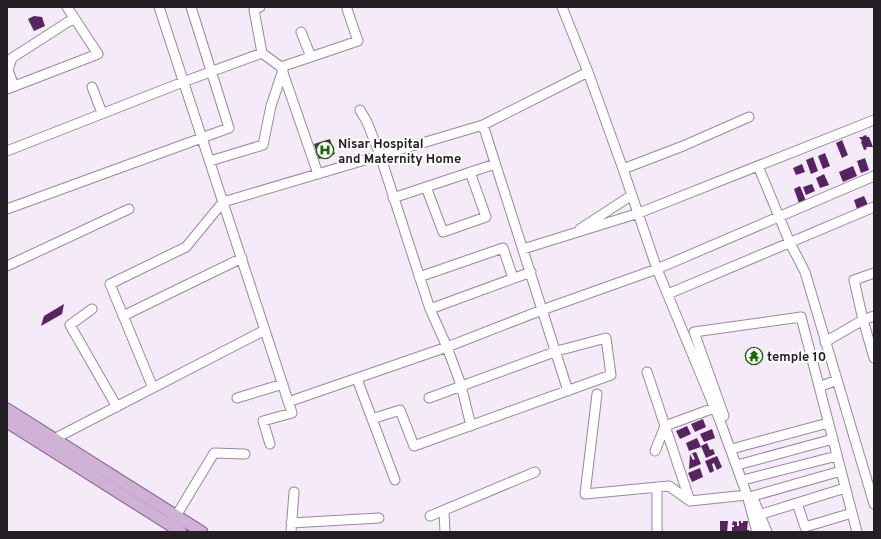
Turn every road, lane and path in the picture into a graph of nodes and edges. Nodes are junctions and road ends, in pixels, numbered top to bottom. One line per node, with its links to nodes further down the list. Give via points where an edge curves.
1 (67, 7): 7 (street)
2 (159, 7): 14 (street)
3 (191, 7): 12 (street)
4 (260, 7): 9 (street, via 254,10)
5 (562, 7): 13 (street)
6 (347, 9): 10 (street, via 358,41)
7 (74, 18): 15 (street, via 12,58 8,70); 15 (street, via 98,54)
8 (301, 32): 10 (street)
9 (262, 53): 11 (street); 12 (street)
10 (311, 57): 11 (street)
11 (282, 69): 25 (street, via 263,145); 30 (street)
12 (211, 71): 14 (street); 22 (street, via 229,128)
13 (588, 72): 21 (street); 28 (street)
14 (184, 82): 18 (street); 22 (street)
15 (11, 87)
16 (92, 87): 18 (street)
17 (360, 110): 24 (street)
18 (102, 114): 23 (street)
19 (749, 117): 28 (street)
20 (874, 120): 27 (street)
21 (483, 125): 24 (street); 26 (street)
22 (202, 137): 25 (street); 37 (street)
23 (7, 151)
24 (380, 156): 30 (street); 34 (street)
25 (210, 161): 35 (street)
26 (495, 164): 29 (street); 43 (street)
27 (758, 166): 39 (street); 40 (street)
28 (623, 169): 33 (street)
29 (470, 172): 32 (street); 32 (street, via 486,217 444,232)
30 (318, 174): 35 (street)
31 (874, 176): 40 (street)
32 (426, 187): 34 (street)
33 (632, 194): 39 (street); 41 (street)
34 (394, 198): 49 (street)
35 (223, 202): 44 (street); 55 (street, via 186,247 110,284)
36 (874, 207): 42 (street)
37 (7, 209)
38 (129, 209): 45 (street)
39 (639, 213): 41 (street); 46 (street)
40 (779, 217): 42 (street); 46 (street)
41 (571, 235): 43 (street)
42 (790, 242): 51 (street); 60 (street, via 805,272)
43 (524, 249): 47 (street)
44 (242, 258): 55 (street); 58 (street)
45 (7, 266)
46 (657, 269): 51 (street); 54 (street)
47 (531, 272): 50 (street); 54 (street)
48 (874, 273): 57 (street, via 854,280)
49 (420, 277): 50 (street, via 503,248); 53 (street)
50 (513, 278): 53 (street)
51 (668, 294): 77 (street)
52 (92, 309): 76 (street, via 70,325)
53 (430, 309): 61 (street)
54 (542, 310): 61 (street); 62 (street)
55 (123, 316): 70 (street)
56 (874, 316): 57 (street)
57 (863, 320): 59 (street); 60 (street); 63 (street)
58 (265, 330): 67 (street); 70 (street)
59 (874, 337)
60 (825, 342): 66 (street)
61 (447, 347): 65 (street); 68 (street)
62 (556, 351): 68 (street); 71 (street); 71 (street, via 606,338 611,375)
63 (874, 358)
64 (647, 372): 83 (street)
65 (357, 379): 75 (street); 79 (street)
66 (837, 380): 69 (street); 103 (street)
67 (283, 384): 73 (street); 75 (street)
68 (461, 385): 74 (street); 82 (street)
69 (819, 387): 81 (street); 88 (street, via 801,317 694,332)
70 (153, 388): 76 (street)
71 (568, 391): 82 (street)
72 (597, 394): 97 (street, via 585,494)
73 (237, 398)
74 (429, 398)
75 (288, 402): 86 (street, via 292,413 262,421)
76 (117, 407): 84 (street)
77 (714, 408): 83 (street); 100 (street)
78 (7, 409): 84 (main road)
79 (372, 419): 82 (street, via 400,410 414,446); 96 (street)
80 (7, 422): 87 (main road)
81 (828, 423): 85 (street); 88 (street)
82 (471, 426)
83 (665, 426): 89 (street); 101 (street)
84 (54, 439): 87 (street); 107 (main road)
85 (832, 439): 91 (street); 92 (street)
86 (270, 444)
87 (42, 445): 110 (main road)
88 (735, 448): 92 (street)
89 (655, 451)
90 (245, 454): 107 (street, via 214,453)
91 (837, 456): 93 (street); 95 (street)
92 (741, 464): 95 (street)
93 (841, 471): 98 (street); 100 (street)
94 (535, 472): 104 (street)
95 (746, 479): 100 (street)
96 (395, 480)
97 (657, 487): 101 (street, via 669,486); 115 (street)
98 (845, 488): 102 (street); 105 (street)
99 (294, 492): 111 (street)
100 (750, 496): 101 (street); 106 (street); 116 (street)
101 (690, 501)
102 (797, 504): 105 (street, via 804,527); 106 (street)
103 (874, 504)
104 (444, 511): 108 (street); 114 (street)
105 (852, 513): 118 (street)
106 (759, 515): 117 (street)
107 (177, 516): 110 (street); 113 (main road)
108 (430, 516)
109 (379, 518): 111 (street)
110 (171, 526): 112 (main road)
111 (291, 528)
112 (181, 532)
113 (202, 532)
114 (445, 532)
115 (657, 532)
116 (756, 532)
117 (767, 532)
118 (857, 532)

